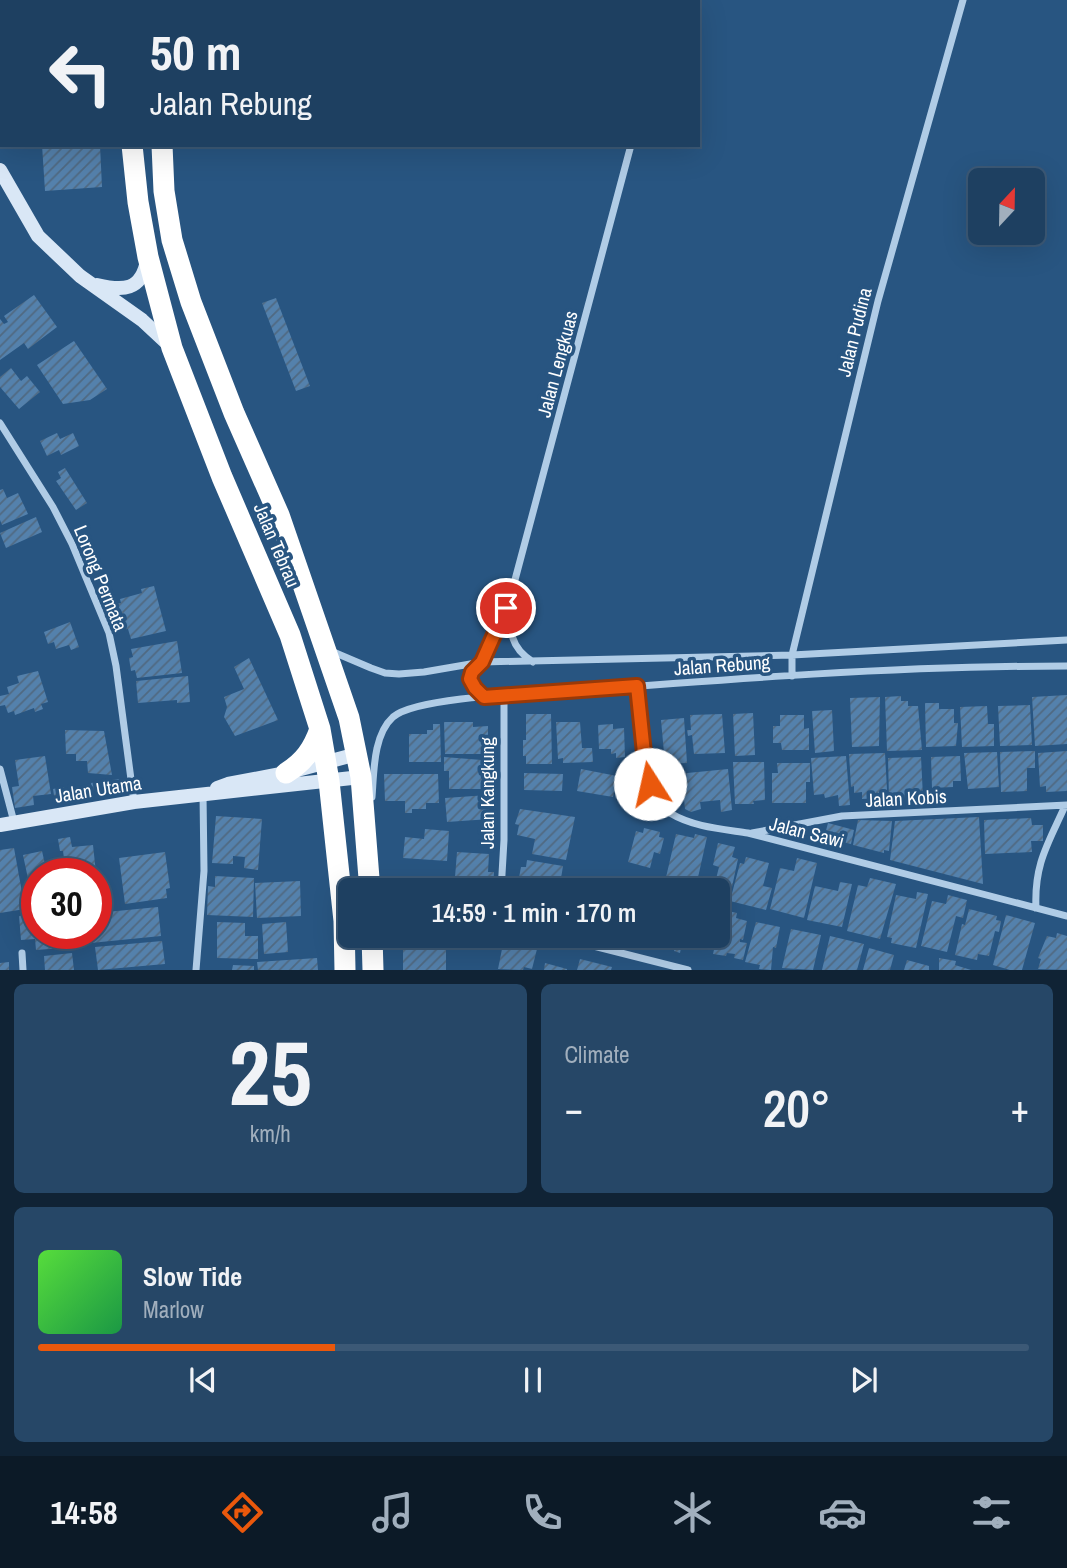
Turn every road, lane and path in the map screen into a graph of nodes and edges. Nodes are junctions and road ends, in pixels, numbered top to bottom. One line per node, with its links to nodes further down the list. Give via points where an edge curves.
1 (963, 0): 15 (street, Jalan Pudina, via 878,301)
2 (132, 147): 6 (highway, Jalan Tebrau)
3 (162, 147): 10 (highway, Jalan Tebrau, via 172,240 191,302)
4 (630, 147): 12 (street, Jalan Lengkuas)
5 (0, 170): 7 (street, via 38,236)
6 (148, 257): 7 (street, via 139,282 131,286 108,288); 8 (highway, Jalan Tebrau)
7 (88, 282): 8 (street)
8 (172, 348): 11 (highway, Jalan Tebrau)
9 (0, 423): 30 (street, Lorong Permata, via 53,507 108,632)
10 (294, 557): 11 (highway, via 291,571 282,578); 14 (highway, Jalan Tebrau)
11 (263, 567): 23 (highway, Jalan Tebrau)
12 (512, 592): 16 (street, Jalan Lengkuas); 17 (street, Jalan Lengkuas, via 515,648)
13 (1067, 640): 15 (street, Jalan Rebung)
14 (326, 649): 16 (street, Jalan Rebung, via 385,673); 24 (highway, Jalan Tebrau)
15 (792, 655): 17 (street, Jalan Rebung); 19 (street, Jalan Pudina)
16 (482, 662): 17 (street, Jalan Rebung); 22 (street, Jalan Lengkuas, via 470,679)
17 (534, 663)
18 (1067, 666): 19 (street, Jalan Rebung)
19 (792, 676): 20 (street, Jalan Rebung)
20 (637, 686): 21 (street, Jalan Rebung); 33 (street, Jalan Sawi, via 646,772 662,805 704,826)
21 (503, 696): 22 (street, Jalan Rebung); 36 (street, Jalan Kangkung)
22 (484, 697): 34 (street, Jalan Rebung, via 402,712 384,729 378,746)
23 (320, 729): 26 (highway, Jalan Tebrau); 27 (highway, via 307,756)
24 (356, 754): 26 (street); 28 (highway, Jalan Tebrau)
25 (0, 769): 32 (street)
26 (328, 772): 27 (street, Jalan Utama); 28 (street); 29 (street, Jalan Utama); 44 (highway, Jalan Tebrau)
27 (286, 774): 29 (street, Jalan Utama, via 228,784)
28 (361, 777): 34 (highway, Jalan Tebrau)
29 (203, 794): 30 (street, Jalan Utama); 43 (street, via 204,871)
30 (134, 802): 32 (street, Jalan Utama)
31 (1066, 805): 33 (street, Jalan Kobis, via 842,816); 37 (street, via 1040,860)
32 (7, 824)
33 (748, 833): 37 (street, Jalan Sawi)
34 (367, 850): 35 (highway, Jalan Tebrau)
35 (369, 878)
36 (502, 878)
37 (1036, 908): 38 (street, Jalan Sawi)
38 (1067, 916)
39 (372, 948): 45 (highway)
40 (601, 948): 46 (street)
41 (22, 953): 42 (street)
42 (23, 970)
43 (196, 970)
44 (345, 970)
45 (373, 970)
46 (688, 970)

